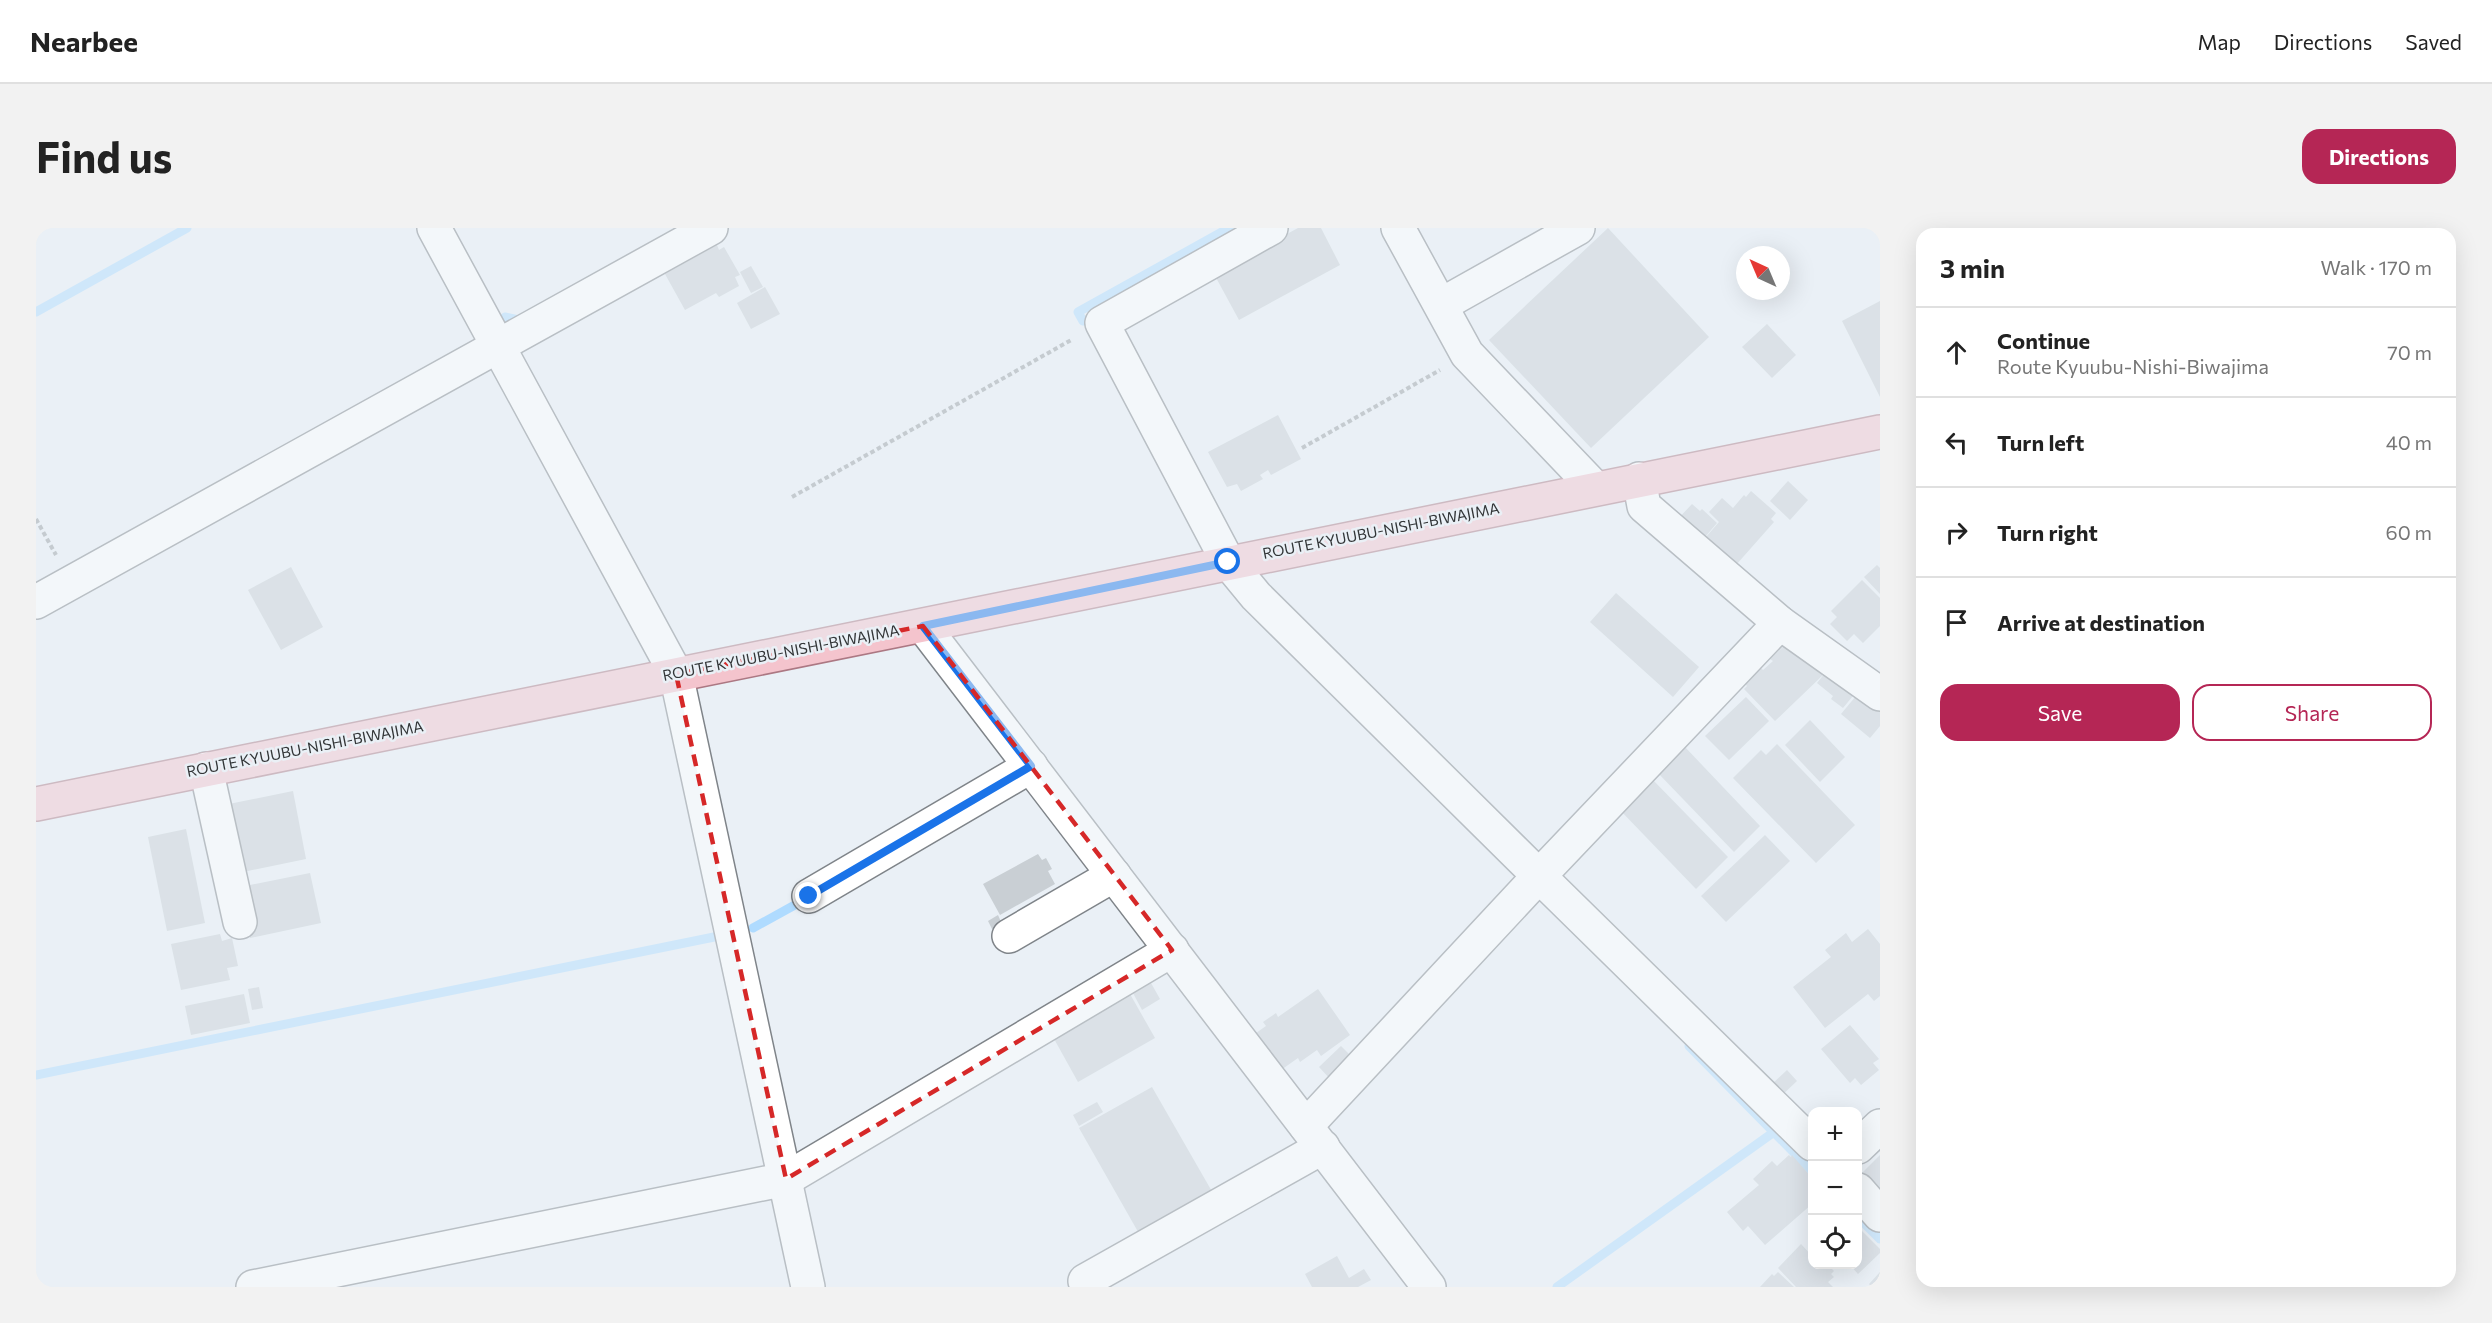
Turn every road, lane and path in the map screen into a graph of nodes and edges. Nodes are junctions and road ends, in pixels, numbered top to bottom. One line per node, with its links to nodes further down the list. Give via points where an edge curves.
1 (434, 228): 8 (street)
2 (711, 228): 8 (street)
3 (1272, 228): 7 (street)
4 (1398, 228): 6 (street)
5 (1578, 228): 6 (street)
6 (1441, 305): 9 (street)
7 (1102, 323): 14 (path); 16 (street)
8 (498, 345): 17 (street); 21 (street)
9 (1467, 354): 11 (path); 13 (street)
10 (1880, 432): 12 (main road, ROUTE KYUUBU-NISHI-BIWAJIMA)
11 (1302, 448)
12 (1639, 479): 13 (main road, ROUTE KYUUBU-NISHI-BIWAJIMA); 19 (street, via 1644,507)
13 (1595, 488): 16 (main road, ROUTE KYUUBU-NISHI-BIWAJIMA)
14 (792, 497)
15 (36, 519): 17 (path)
16 (1228, 562): 20 (main road, ROUTE KYUUBU-NISHI-BIWAJIMA); 27 (street, via 1256,596)
17 (72, 582): 18 (street)
18 (36, 602)
19 (1780, 623): 22 (street); 27 (street)
20 (923, 626): 21 (main road, ROUTE KYUUBU-NISHI-BIWAJIMA); 23 (street)
21 (676, 674): 24 (main road, ROUTE KYUUBU-NISHI-BIWAJIMA); 36 (street)
22 (1880, 694)
23 (1031, 766): 26 (street); 28 (street)
24 (206, 769): 25 (main road, ROUTE KYUUBU-NISHI-BIWAJIMA); 29 (street)
25 (36, 804)
26 (1114, 874): 30 (street); 31 (street)
27 (1539, 876): 33 (street); 34 (street)
28 (809, 896)
29 (240, 922)
30 (1009, 936)
31 (1172, 951): 33 (street); 36 (street)
32 (1880, 1126): 35 (street)
33 (1314, 1137): 39 (street); 42 (street)
34 (1808, 1140)
35 (1862, 1142)
36 (786, 1179): 40 (street); 41 (street)
37 (1862, 1195): 38 (street)
38 (1880, 1215)
39 (1085, 1281)
40 (253, 1287)
41 (808, 1287)
42 (1429, 1287)

